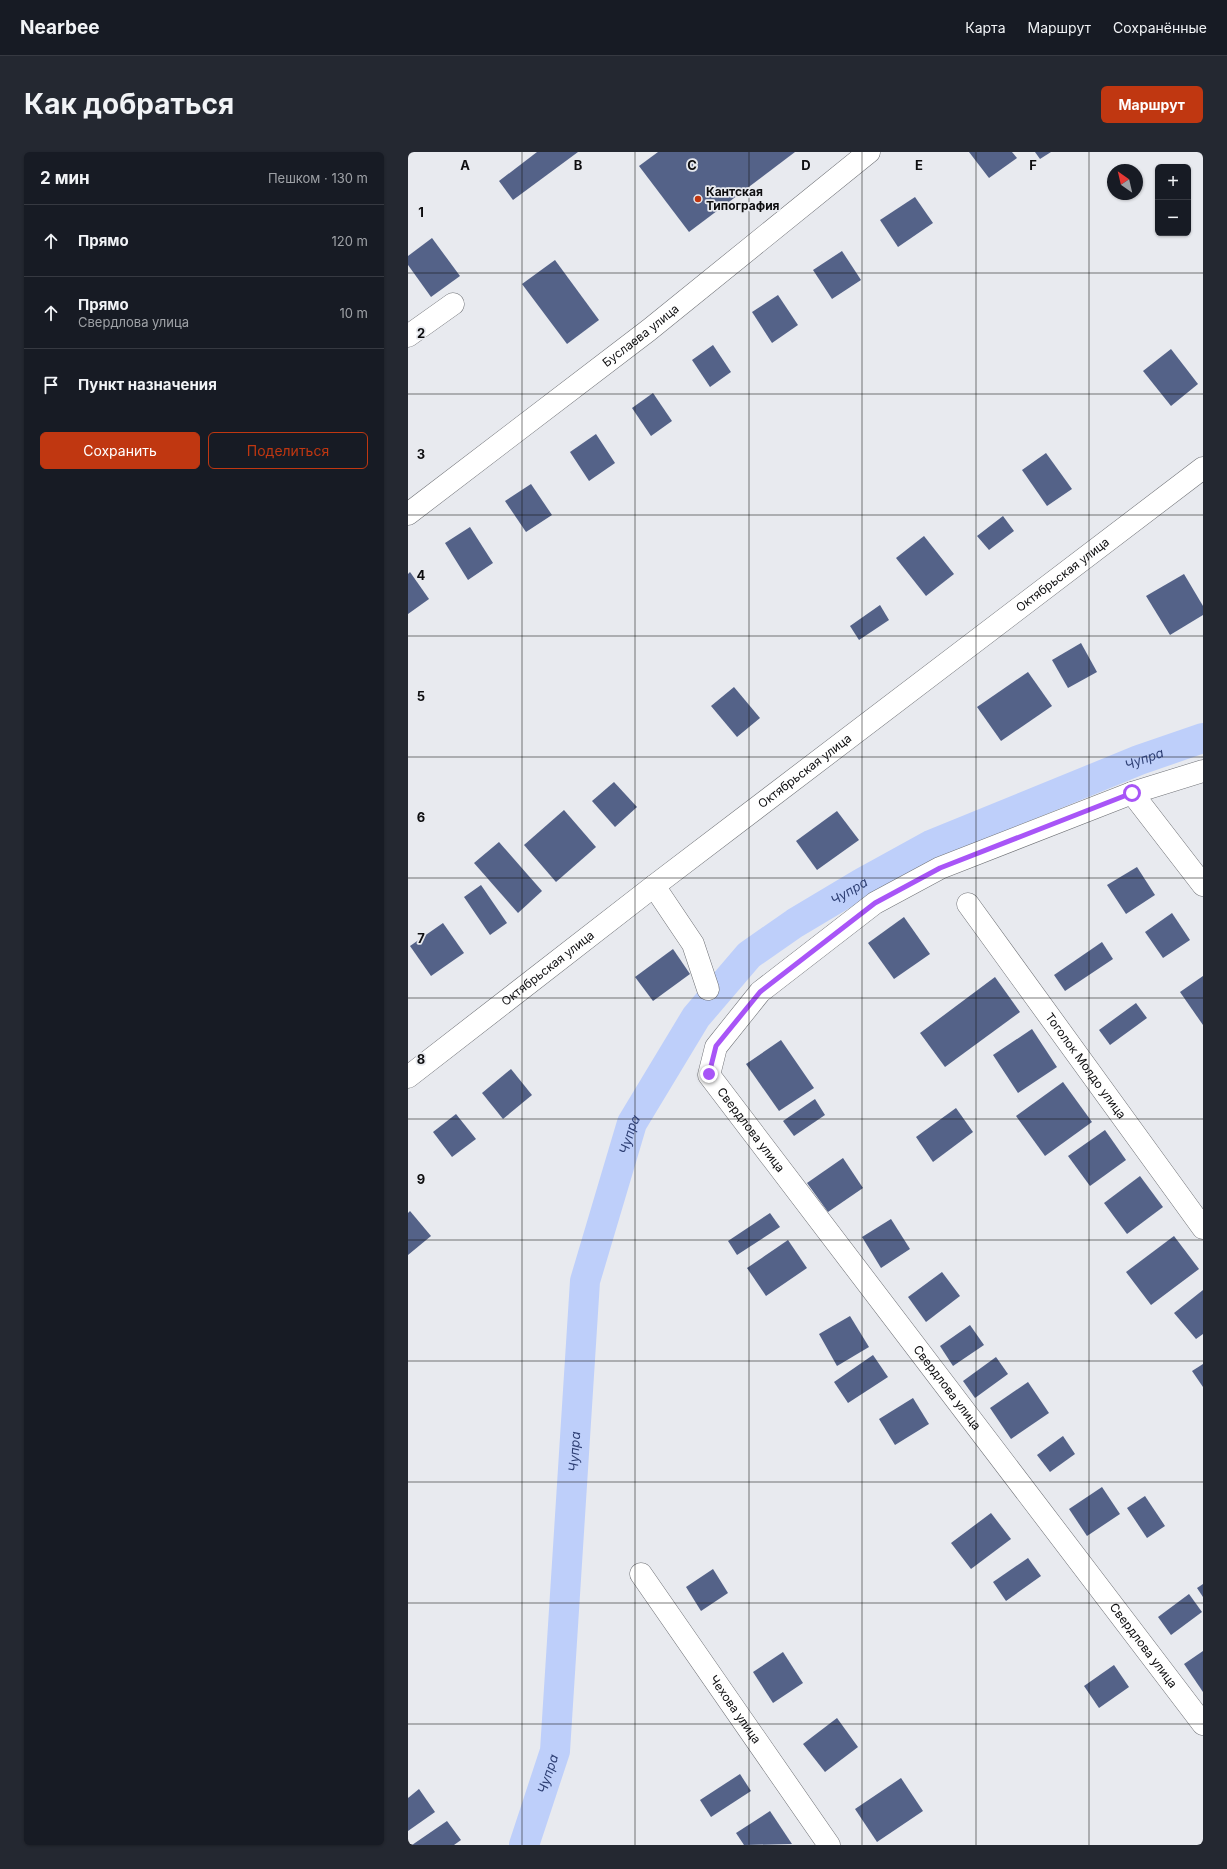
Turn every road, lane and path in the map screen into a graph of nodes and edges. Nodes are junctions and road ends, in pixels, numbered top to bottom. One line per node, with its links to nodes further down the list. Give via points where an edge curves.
1 (869, 152): 5 (street, Буслаева улица, via 649,330)
2 (453, 304): 3 (street)
3 (408, 336)
4 (1203, 468): 9 (street, Октябрьская улица)
5 (408, 514)
6 (1203, 770): 7 (street)
7 (1132, 793): 8 (street); 15 (street, Свердлова улица, via 940,868 875,903 760,992 716,1046 709,1074)
8 (1203, 885)
9 (654, 886): 11 (street, via 693,944); 12 (street, Октябрьская улица)
10 (968, 904): 13 (street, Тоголок Молдо улица)
11 (708, 989)
12 (408, 1077)
13 (1203, 1228)
14 (641, 1574): 16 (street, Чехова улица)
15 (1203, 1724)
16 (829, 1845)

